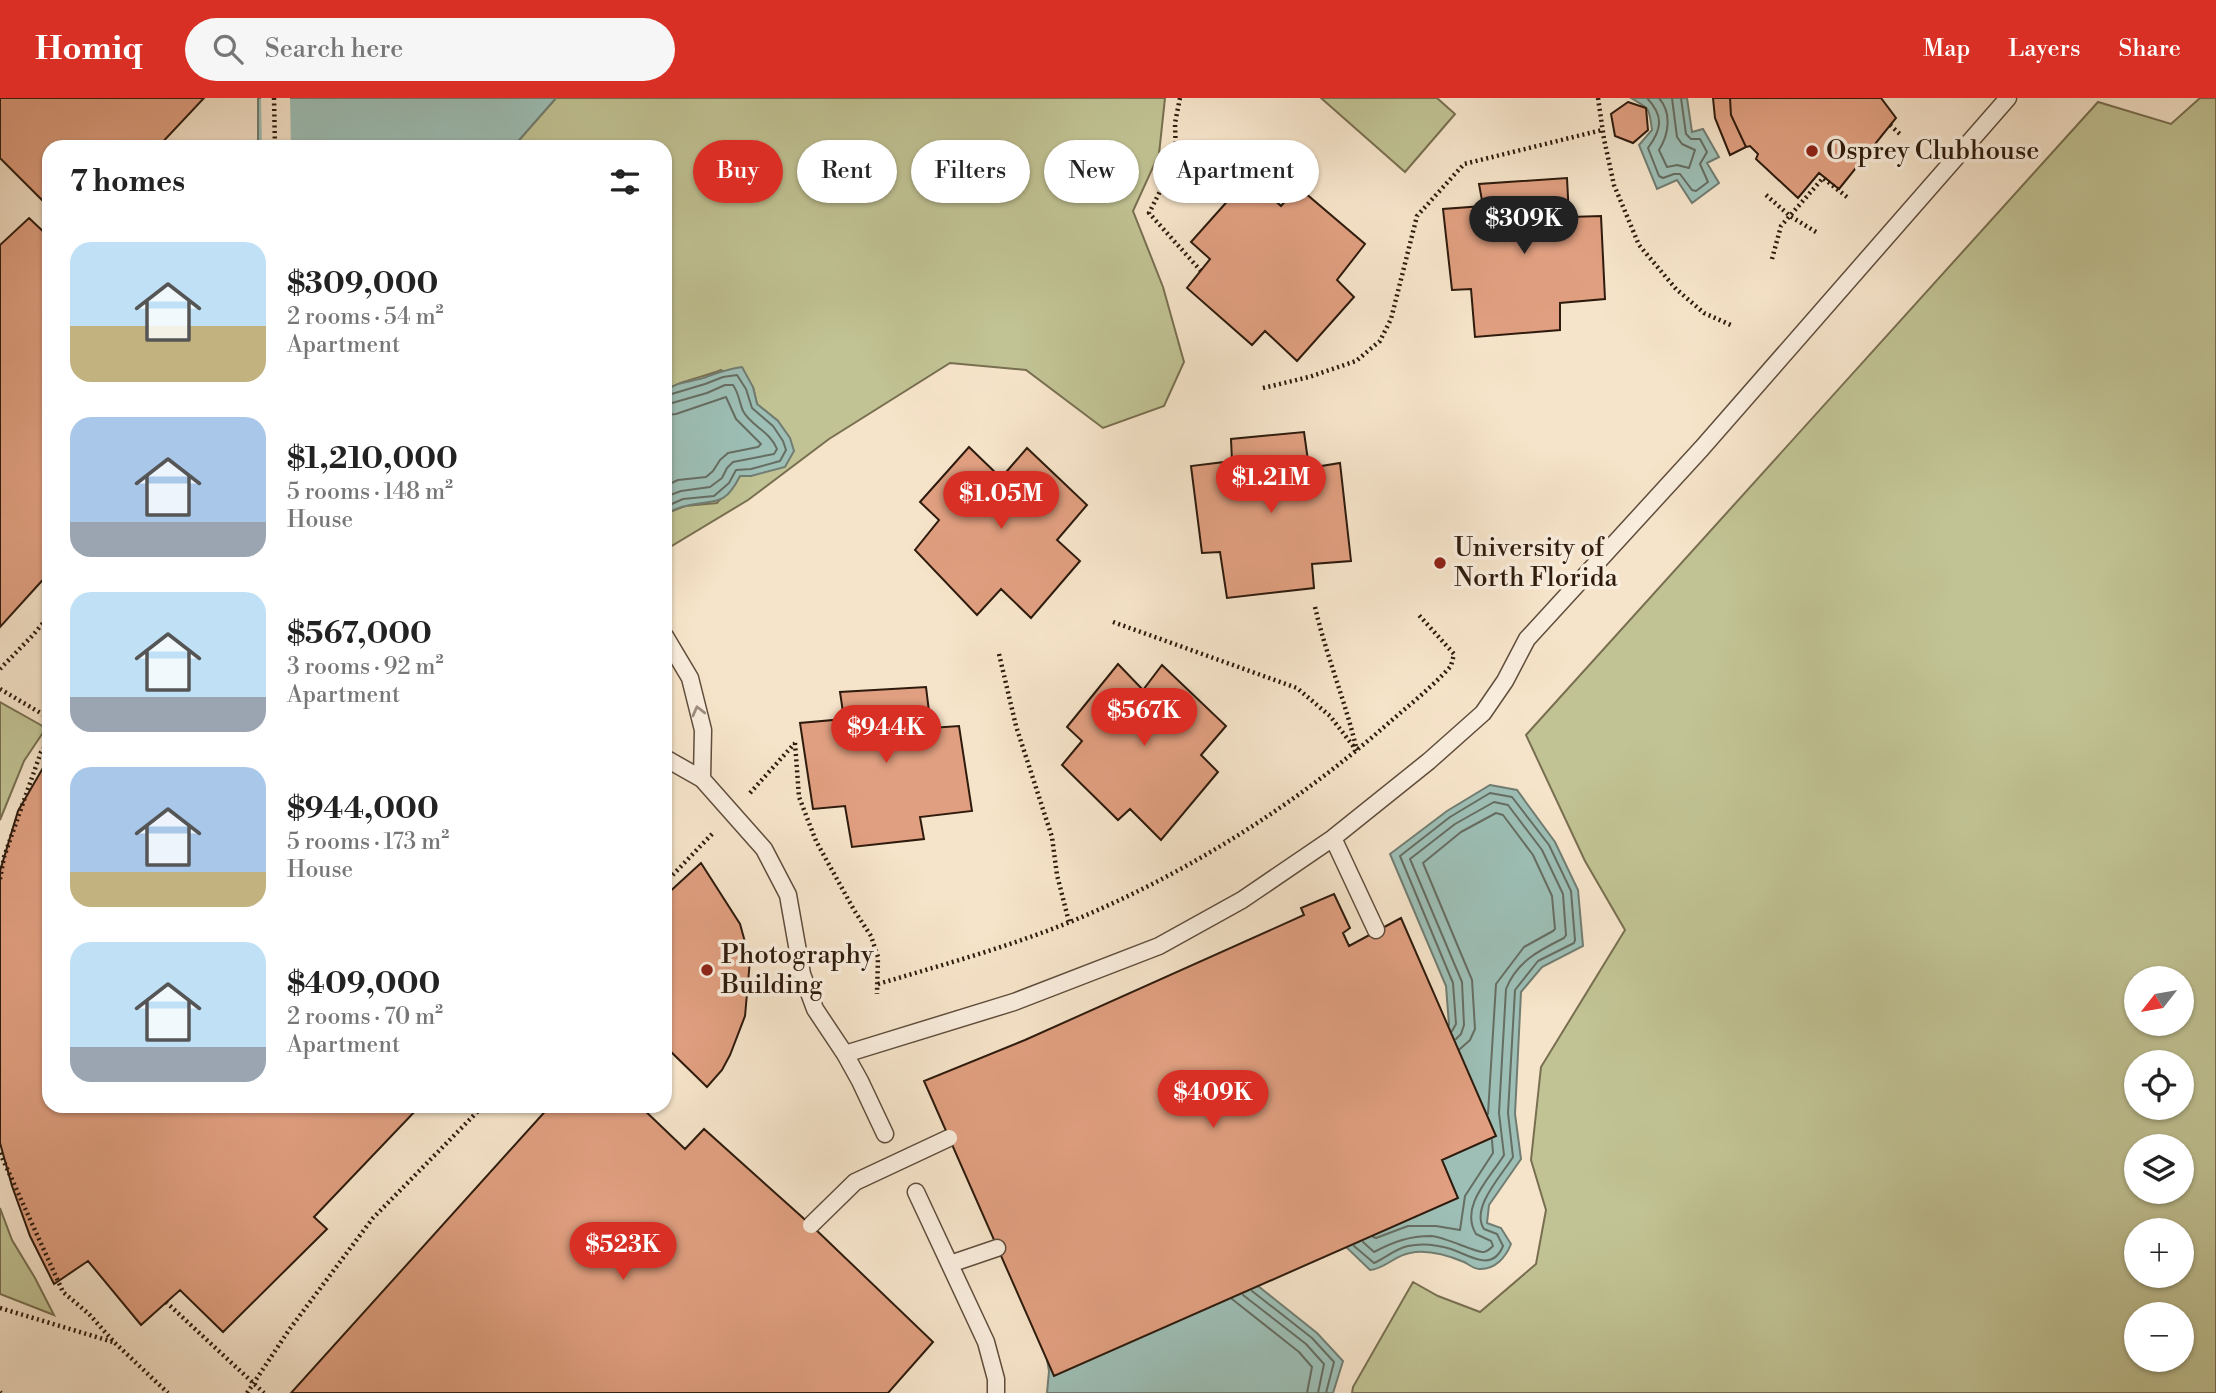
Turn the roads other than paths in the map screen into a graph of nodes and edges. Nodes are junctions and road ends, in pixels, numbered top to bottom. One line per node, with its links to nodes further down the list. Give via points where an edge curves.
1 (2008, 98): 5 (lane, via 1702,449 1527,639 1483,713)
2 (672, 648): 4 (lane, one-way to 2, via 703,730 690,678)
3 (672, 762): 4 (lane)
4 (702, 779): 7 (lane, via 764,849 788,895 802,974 815,1009)
5 (1333, 838): 6 (lane); 7 (lane, via 1242,900 1158,946 1014,1002)
6 (1376, 930)
7 (845, 1054): 8 (lane)
8 (885, 1134)
9 (949, 1139): 11 (lane, bridge, via 855,1182)
10 (916, 1192): 13 (lane)
11 (811, 1226)
12 (998, 1248): 13 (lane)
13 (950, 1264): 14 (lane, via 986,1342)
14 (996, 1393)

